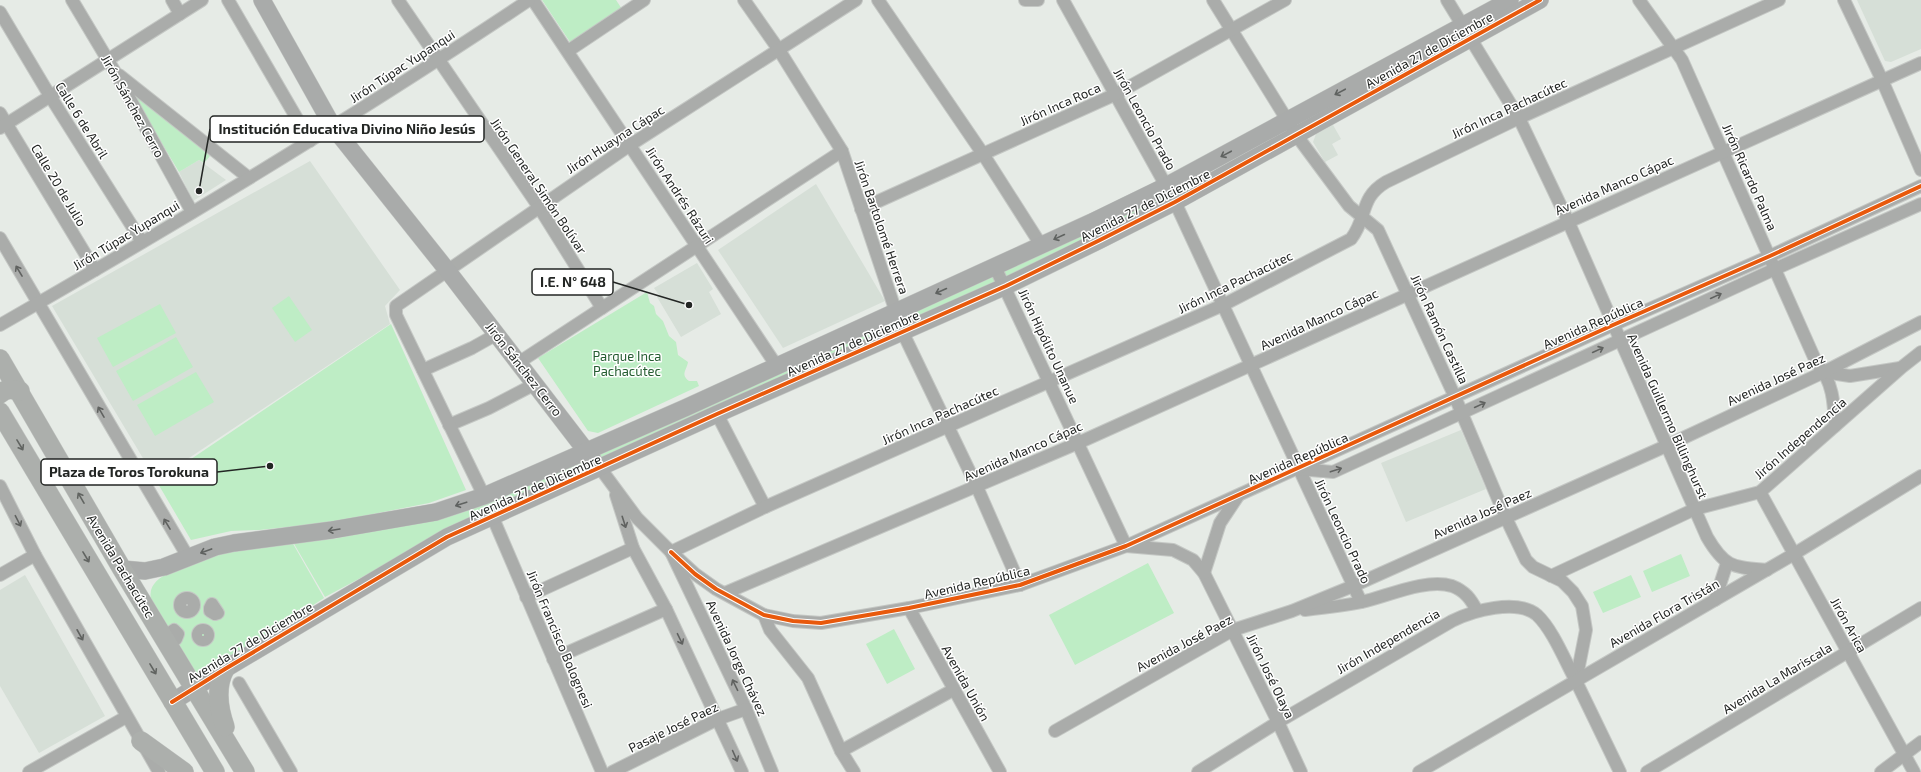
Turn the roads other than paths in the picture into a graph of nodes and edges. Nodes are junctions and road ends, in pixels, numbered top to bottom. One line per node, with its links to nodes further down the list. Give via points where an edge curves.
1 (72, 0): 31 (street, Jirón Sánchez Cerro)
2 (172, 0): 25 (street)
3 (202, 0): 25 (street)
4 (228, 0): 44 (street)
5 (262, 0): 42 (street, Jirón Sánchez Cerro)
6 (398, 0): 32 (street, Jirón General Simón Bolívar)
7 (529, 0): 32 (street, Jirón Túpac Yupanqui)
8 (533, 0): 30 (street, Jirón Andrés Rázuri)
9 (644, 0): 30 (street)
10 (744, 0): 29 (street, Jirón Bartolomé Herrera)
11 (856, 0): 29 (street, Jirón Huayna Cápac)
12 (878, 0): 48 (street)
13 (1024, 0): 14 (street)
14 (1038, 0)
15 (1063, 0): 36 (street, Jirón Leoncio Prado)
16 (1213, 0): 26 (street, Jirón Ramón Castilla)
17 (1285, 0): 26 (street, Jirón Inca Roca)
18 (1447, 0): 27 (street, Avenida Guillermo Billinghurst)
19 (1510, 0): 27 (street, Avenida 27 de Diciembre)
20 (1540, 0): 27 (street, Avenida 27 de Diciembre)
21 (1639, 0): 28 (street, Jirón Ricardo Palma)
22 (1779, 0): 28 (street, Jirón Inca Pachacútec)
23 (1844, 0): 35 (street)
24 (0, 12): 37 (street, Calle 6 de Abril)
25 (180, 14): 31 (street)
26 (1230, 31): 36 (street, Jirón Inca Roca); 40 (street, Jirón Ramón Castilla)
27 (1466, 32): 39 (street, Avenida Guillermo Billinghurst); 40 (street, Avenida 27 de Diciembre, one-way to 40); 43 (street, Avenida 27 de Diciembre)
28 (1674, 47): 39 (street, Jirón Inca Pachacútec); 47 (street, Jirón Ricardo Palma)
29 (778, 50): 45 (street, Jirón Huayna Cápac); 46 (street, Jirón Bartolomé Herrera)
30 (568, 51): 45 (street, Jirón Andrés Rázuri)
31 (108, 60): 34 (street, Jirón Sánchez Cerro); 37 (street)
32 (438, 61): 42 (street, Jirón Túpac Yupanqui); 55 (street, Jirón General Simón Bolívar)
33 (1921, 63): 35 (street, Avenida Manco Cápac)
34 (115, 72): 50 (street); 57 (street, Jirón Sánchez Cerro)
35 (1882, 80): 47 (street, Avenida Manco Cápac); 49 (street)
36 (1116, 94): 48 (street, Jirón Inca Roca); 51 (street, Jirón Leoncio Prado)
37 (50, 96): 41 (street); 63 (street, Calle 6 de Abril)
38 (0, 113): 41 (street, Calle 20 de Julio)
39 (1519, 118): 58 (street, Jirón Inca Pachacútec, via 1380,186 1369,196); 59 (street, Avenida Guillermo Billinghurst)
40 (1288, 120): 43 (street, Jirón Ramón Castilla); 51 (street, Avenida 27 de Diciembre, one-way to 51)
41 (3, 126): 69 (street, Calle 20 de Julio)
42 (333, 127): 44 (street, Jirón Túpac Yupanqui); 70 (street, Jirón Sánchez Cerro)
43 (1296, 136): 53 (street, Avenida 27 de Diciembre); 58 (street, Jirón Ramón Castilla, via 1343,199)
44 (310, 141): 50 (street, Jirón Túpac Yupanqui)
45 (630, 145): 55 (street, Jirón Huayna Cápac); 65 (street, Jirón Andrés Rázuri)
46 (842, 151): 56 (street, Jirón Bartolomé Herrera); 65 (street)
47 (1724, 152): 59 (street, Avenida Manco Cápac); 66 (street, Jirón Ricardo Palma)
48 (983, 154): 56 (street, Jirón Inca Roca); 64 (street)
49 (1921, 170)
50 (249, 178): 57 (street, Jirón Túpac Yupanqui)
51 (1166, 186): 53 (street, Jirón Leoncio Prado); 60 (street, Avenida 27 de Diciembre)
52 (1921, 186): 66 (street, Avenida República)
53 (1175, 202): 62 (street, Avenida 27 de Diciembre); 74 (street, Jirón Leoncio Prado)
54 (1921, 204): 68 (street, Avenida República)
55 (539, 207): 70 (street, Jirón Huayna Cápac); 75 (street, Jirón General Simón Bolívar)
56 (861, 209): 76 (street, Jirón Bartolomé Herrera)
57 (192, 212): 63 (street, Jirón Túpac Yupanqui)
58 (1363, 218): 72 (street, Jirón Ramón Castilla, via 1378,230); 74 (street, Jirón Inca Pachacútec, via 1351,239 1342,245)
59 (1568, 221): 72 (street, Avenida Manco Cápac); 79 (street, Avenida Guillermo Billinghurst)
60 (1092, 222): 62 (street); 64 (street, Avenida 27 de Diciembre, one-way to 64)
61 (0, 238): 73 (street, one-way to 61)
62 (1100, 240): 71 (street, Avenida 27 de Diciembre)
63 (142, 242): 69 (street, Jirón Túpac Yupanqui)
64 (1041, 245): 67 (street, Avenida 27 de Diciembre)
65 (697, 246): 75 (street); 86 (street, Jirón Andrés Rázuri)
66 (1770, 256): 68 (street, Jirón Ricardo Palma); 79 (street, Avenida República)
67 (995, 267): 71 (street, Jirón Hipólito Unanue); 76 (street, Avenida 27 de Diciembre, one-way to 76)
68 (1775, 269): 82 (street, Avenida República, one-way to 68); 90 (street, Jirón Ricardo Palma, via 1817,364)
69 (95, 270): 73 (street, Jirón Túpac Yupanqui)
70 (447, 270): 81 (street, Jirón Sánchez Cerro); 89 (street, Jirón Huayna Cápac, via 400,302 395,310)
71 (1006, 286): 80 (street, Avenida 27 de Diciembre); 91 (street, Jirón Hipólito Unanue)
72 (1408, 294): 87 (street, Avenida Manco Cápac); 95 (street, Jirón Ramón Castilla)
73 (38, 303): 78 (street, Jirón Túpac Yupanqui); 123 (street, one-way to 73)
74 (1222, 305): 87 (street, Jirón Leoncio Prado); 91 (street, Jirón Inca Pachacútec)
75 (602, 308): 85 (street)
76 (896, 312): 80 (street, Jirón Bartolomé Herrera); 86 (street, Avenida 27 de Diciembre)
77 (1921, 322): 90 (street, Avenida José Paez)
78 (0, 325)
79 (1613, 325): 82 (street, Avenida Guillermo Billinghurst); 95 (street, Avenida República)
80 (903, 333): 98 (street, Avenida 27 de Diciembre); 101 (street, Jirón Bartolomé Herrera)
81 (496, 334): 85 (street, Jirón Sánchez Cerro); 89 (street)
82 (1620, 340): 97 (street, Avenida República, one-way to 82); 103 (street, Avenida Guillermo Billinghurst)
83 (1921, 352): 88 (street, Jirón Independencia)
84 (0, 358): 93 (main road, Avenida Pachacútec)
85 (518, 363): 92 (street, Jirón Sánchez Cerro)
86 (776, 365): 104 (street, Avenida 27 de Diciembre)
87 (1250, 366): 102 (street, Avenida Manco Cápac); 106 (street, Jirón Leoncio Prado)
88 (1902, 367): 90 (street, via 1850,376); 100 (street, Jirón Independencia)
89 (423, 370): 99 (street)
90 (1824, 372): 100 (street, Jirón Ricardo Palma, via 1832,390); 103 (street, Avenida José Paez)
91 (1050, 382): 101 (street, Jirón Inca Pachacútec); 102 (street, Jirón Hipólito Unanue)
92 (535, 384): 99 (street); 104 (street, Jirón Sánchez Cerro)
93 (20, 391): 94 (main road, via 11,389); 125 (main road, Avenida Pachacútec, one-way to 93)
94 (0, 394)
95 (1455, 397): 97 (street, Jirón Ramón Castilla); 106 (street, Avenida República)
96 (0, 412): 150 (main road, Avenida Pachacútec, one-way to 150)
97 (1462, 413): 106 (street, Avenida República, one-way to 97, via 1333,472); 117 (street, Jirón Ramón Castilla)
98 (717, 414): 105 (street, Avenida 27 de Diciembre); 114 (street)
99 (449, 425): 113 (street)
100 (1836, 426): 111 (street, Jirón Independencia)
101 (948, 427): 110 (street, Jirón Bartolomé Herrera); 114 (street, Jirón Inca Pachacútec)
102 (1078, 443): 110 (street, Avenida Manco Cápac); 118 (street, Jirón Hipólito Unanue)
103 (1666, 446): 115 (street, Avenida Guillermo Billinghurst); 117 (street, Avenida José Paez)
104 (587, 452): 105 (street, Jirón Sánchez Cerro); 113 (street, Avenida 27 de Diciembre)
105 (600, 468): 108 (street, Avenida Jorge Chávez); 116 (street, Avenida 27 de Diciembre)
106 (1298, 469): 112 (street, Avenida República); 131 (street, Jirón Leoncio Prado)
107 (1921, 476): 121 (street, Avenida Flora Tristán)
108 (612, 484): 119 (street, Avenida Jorge Chávez, one-way to 119); 120 (street, Avenida Jorge Chávez, via 637,518)
109 (0, 486): 122 (street, one-way to 122)
110 (977, 487): 130 (street, Jirón Bartolomé Herrera); 132 (street, Avenida Manco Cápac)
111 (1760, 492): 115 (street, Jirón Independencia); 121 (street, Jirón Arica)
112 (1239, 495): 118 (street, Avenida República); 127 (street, via 1220,522)
113 (484, 496): 123 (street, Avenida 27 de Diciembre, one-way to 123, via 436,512 332,530 234,543)
114 (765, 507): 120 (street, Jirón Inca Pachacútec)
115 (1695, 509): 124 (street, Avenida Guillermo Billinghurst, via 1715,551); 129 (street, Jirón Independencia)
116 (493, 518): 133 (street, Jirón Francisco Bolognesi); 145 (street, Avenida 27 de Diciembre, via 447,537)
117 (1506, 518): 129 (street, Jirón Ramón Castilla, via 1526,560 1533,568); 131 (street, Avenida José Paez)
118 (1126, 546): 127 (street, Jirón José Olaya, via 1173,550 1193,560); 130 (street, Avenida República)
119 (633, 548): 133 (street); 138 (street, Avenida Jorge Chávez)
120 (671, 552): 132 (street, Avenida República, via 695,574); 151 (street, Avenida Jorge Chávez, one-way to 120)
121 (1794, 554): 126 (street, Avenida Flora Tristán); 143 (street, Jirón Arica)
122 (35, 555): 128 (street); 152 (street, one-way to 152)
123 (188, 557): 125 (street, Avenida 27 de Diciembre, via 164,567 144,571)
124 (1727, 563): 126 (street); 134 (street)
125 (122, 569): 148 (main road, Avenida Pachacútec)
126 (1767, 570): 134 (street, Avenida Flora Tristán)
127 (1204, 573): 142 (street, Jirón José Olaya)
128 (0, 575)
129 (1551, 576): 146 (street, Jirón Ramón Castilla, via 1562,581 1573,592 1582,606 1585,618 1585,640)
130 (1020, 585): 136 (street, Avenida República)
131 (1353, 586): 135 (street, Jirón Leoncio Prado); 139 (street, Avenida José Paez)
132 (725, 593): 141 (street, Avenida República)
133 (526, 597): 144 (street, Jirón Francisco Bolognesi)
134 (1715, 600): 146 (street, Avenida Flora Tristán)
135 (1361, 602): 139 (street); 140 (street, via 1428,584 1450,586 1462,591 1470,598)
136 (909, 608): 141 (street, Avenida República, via 821,623); 149 (street, Avenida Unión)
137 (1921, 608): 143 (street, Avenida La Mariscala)
138 (666, 609): 144 (street); 153 (street, Avenida Jorge Chávez, one-way to 153)
139 (1292, 611): 142 (street, Avenida José Paez)
140 (1477, 611): 146 (street, Jirón Independencia, via 1505,607 1536,614 1546,625); 154 (street, Jirón Independencia, via 1452,621)
141 (764, 615): 158 (street, via 770,630 808,678)
142 (1233, 630): 154 (street, Jirón José Olaya); 155 (street, Avenida José Paez)
143 (1848, 652): 160 (street, Jirón Arica); 177 (street, Avenida La Mariscala)
144 (554, 659): 167 (street, Jirón Francisco Bolognesi)
145 (224, 669): 148 (street, Avenida 27 de Diciembre); 159 (main road, via 219,679 218,692 223,723)
146 (1576, 681): 175 (street, Avenida Flora Tristán); 176 (street)
147 (239, 683): 166 (street)
148 (195, 688): 150 (street, Avenida 27 de Diciembre); 159 (main road, Avenida Pachacútec)
149 (953, 690): 158 (street); 172 (street, Avenida Unión)
150 (172, 702): 164 (main road, Avenida Pachacútec)
151 (746, 709): 153 (street, Pasaje José Paez); 170 (street, Avenida Jorge Chávez)
152 (126, 716): 156 (street); 161 (street)
153 (718, 719): 168 (street, Pasaje José Paez); 169 (street, Avenida Jorge Chávez, one-way to 169)
154 (1278, 722): 173 (street, Jirón Independencia); 174 (street, Jirón José Olaya)
155 (1055, 731)
156 (141, 742): 162 (street); 163 (main road)
157 (1921, 742): 160 (street)
158 (841, 751): 171 (street)
159 (234, 753): 165 (main road, Avenida Pachacútec)
160 (1904, 754): 178 (street); 179 (street, Jirón Arica)
161 (29, 772)
162 (159, 772)
163 (184, 772)
164 (215, 772)
165 (245, 772)
166 (291, 772)
167 (602, 772)
168 (612, 772)
169 (742, 772)
170 (772, 772)
171 (854, 772)
172 (1000, 772)
173 (1198, 772)
174 (1301, 772)
175 (1419, 772)
176 (1620, 772)
177 (1647, 772)
178 (1881, 772)
179 (1914, 772)

